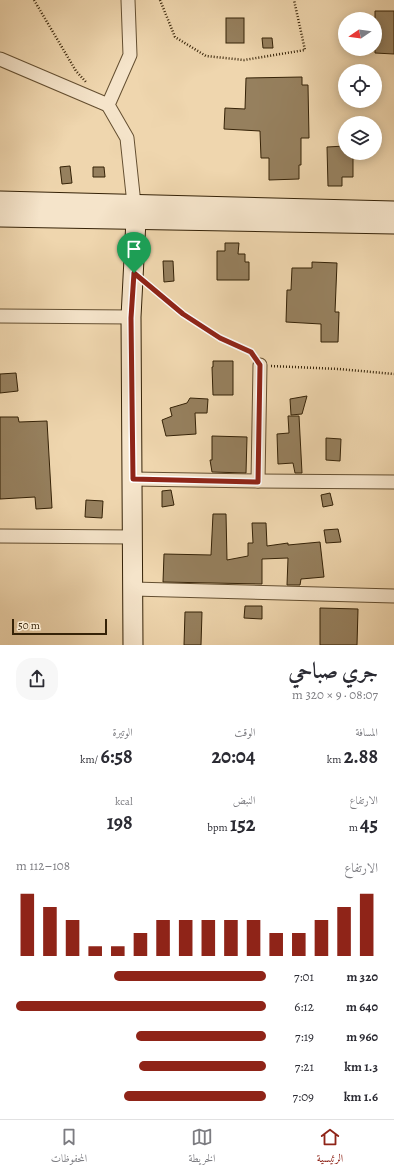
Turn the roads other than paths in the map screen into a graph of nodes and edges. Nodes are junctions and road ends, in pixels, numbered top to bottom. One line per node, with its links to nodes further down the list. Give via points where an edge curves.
1 (128, 0): 3 (street, via 130,55)
2 (0, 59): 3 (street)
3 (108, 105): 6 (street, via 127,138)
4 (0, 201): 6 (street)
5 (394, 211): 6 (street)
6 (135, 212): 7 (street); 8 (street); 10 (street)
7 (0, 217)
8 (394, 224)
9 (0, 316): 10 (street)
10 (131, 318): 12 (street)
11 (260, 365): 13 (street)
12 (133, 479): 13 (street); 16 (street)
13 (258, 482): 14 (street)
14 (394, 482)
15 (0, 536): 16 (street)
16 (133, 537): 17 (street)
17 (133, 589): 18 (street); 19 (street)
18 (394, 596)
19 (133, 645)

